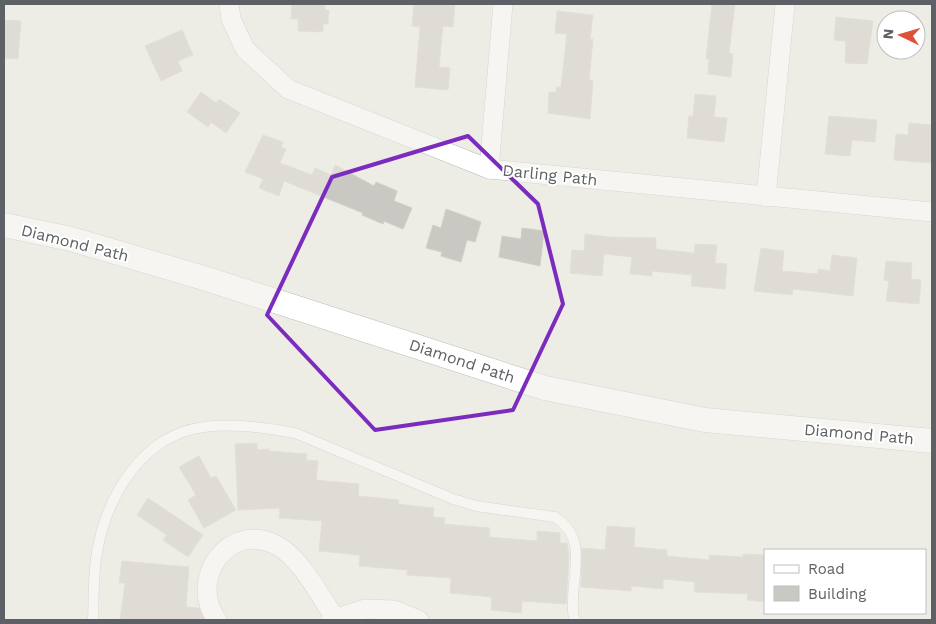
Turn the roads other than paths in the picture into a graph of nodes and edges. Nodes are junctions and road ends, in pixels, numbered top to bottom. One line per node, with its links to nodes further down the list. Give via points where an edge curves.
1 (229, 4): 4 (street, Darling Path, via 230,19 245,49 288,89)
2 (503, 4): 4 (street)
3 (785, 4): 5 (street)
4 (489, 169): 5 (street, Darling Path)
5 (766, 197): 6 (street, Darling Path)
6 (932, 212)
7 (4, 225): 8 (street, Diamond Path, via 71,239 207,279 545,388 705,420)
8 (932, 441)
9 (333, 619): 11 (street, via 292,556 277,545 254,540 234,544 220,553 211,568 205,587 209,609); 12 (street, via 365,610 394,610)
10 (93, 620): 13 (lane, via 96,554 102,529 122,482 141,459 166,439 204,427 240,426 295,433 476,506 555,517 573,534 576,548)
11 (217, 620)
12 (419, 620)
13 (575, 620)

